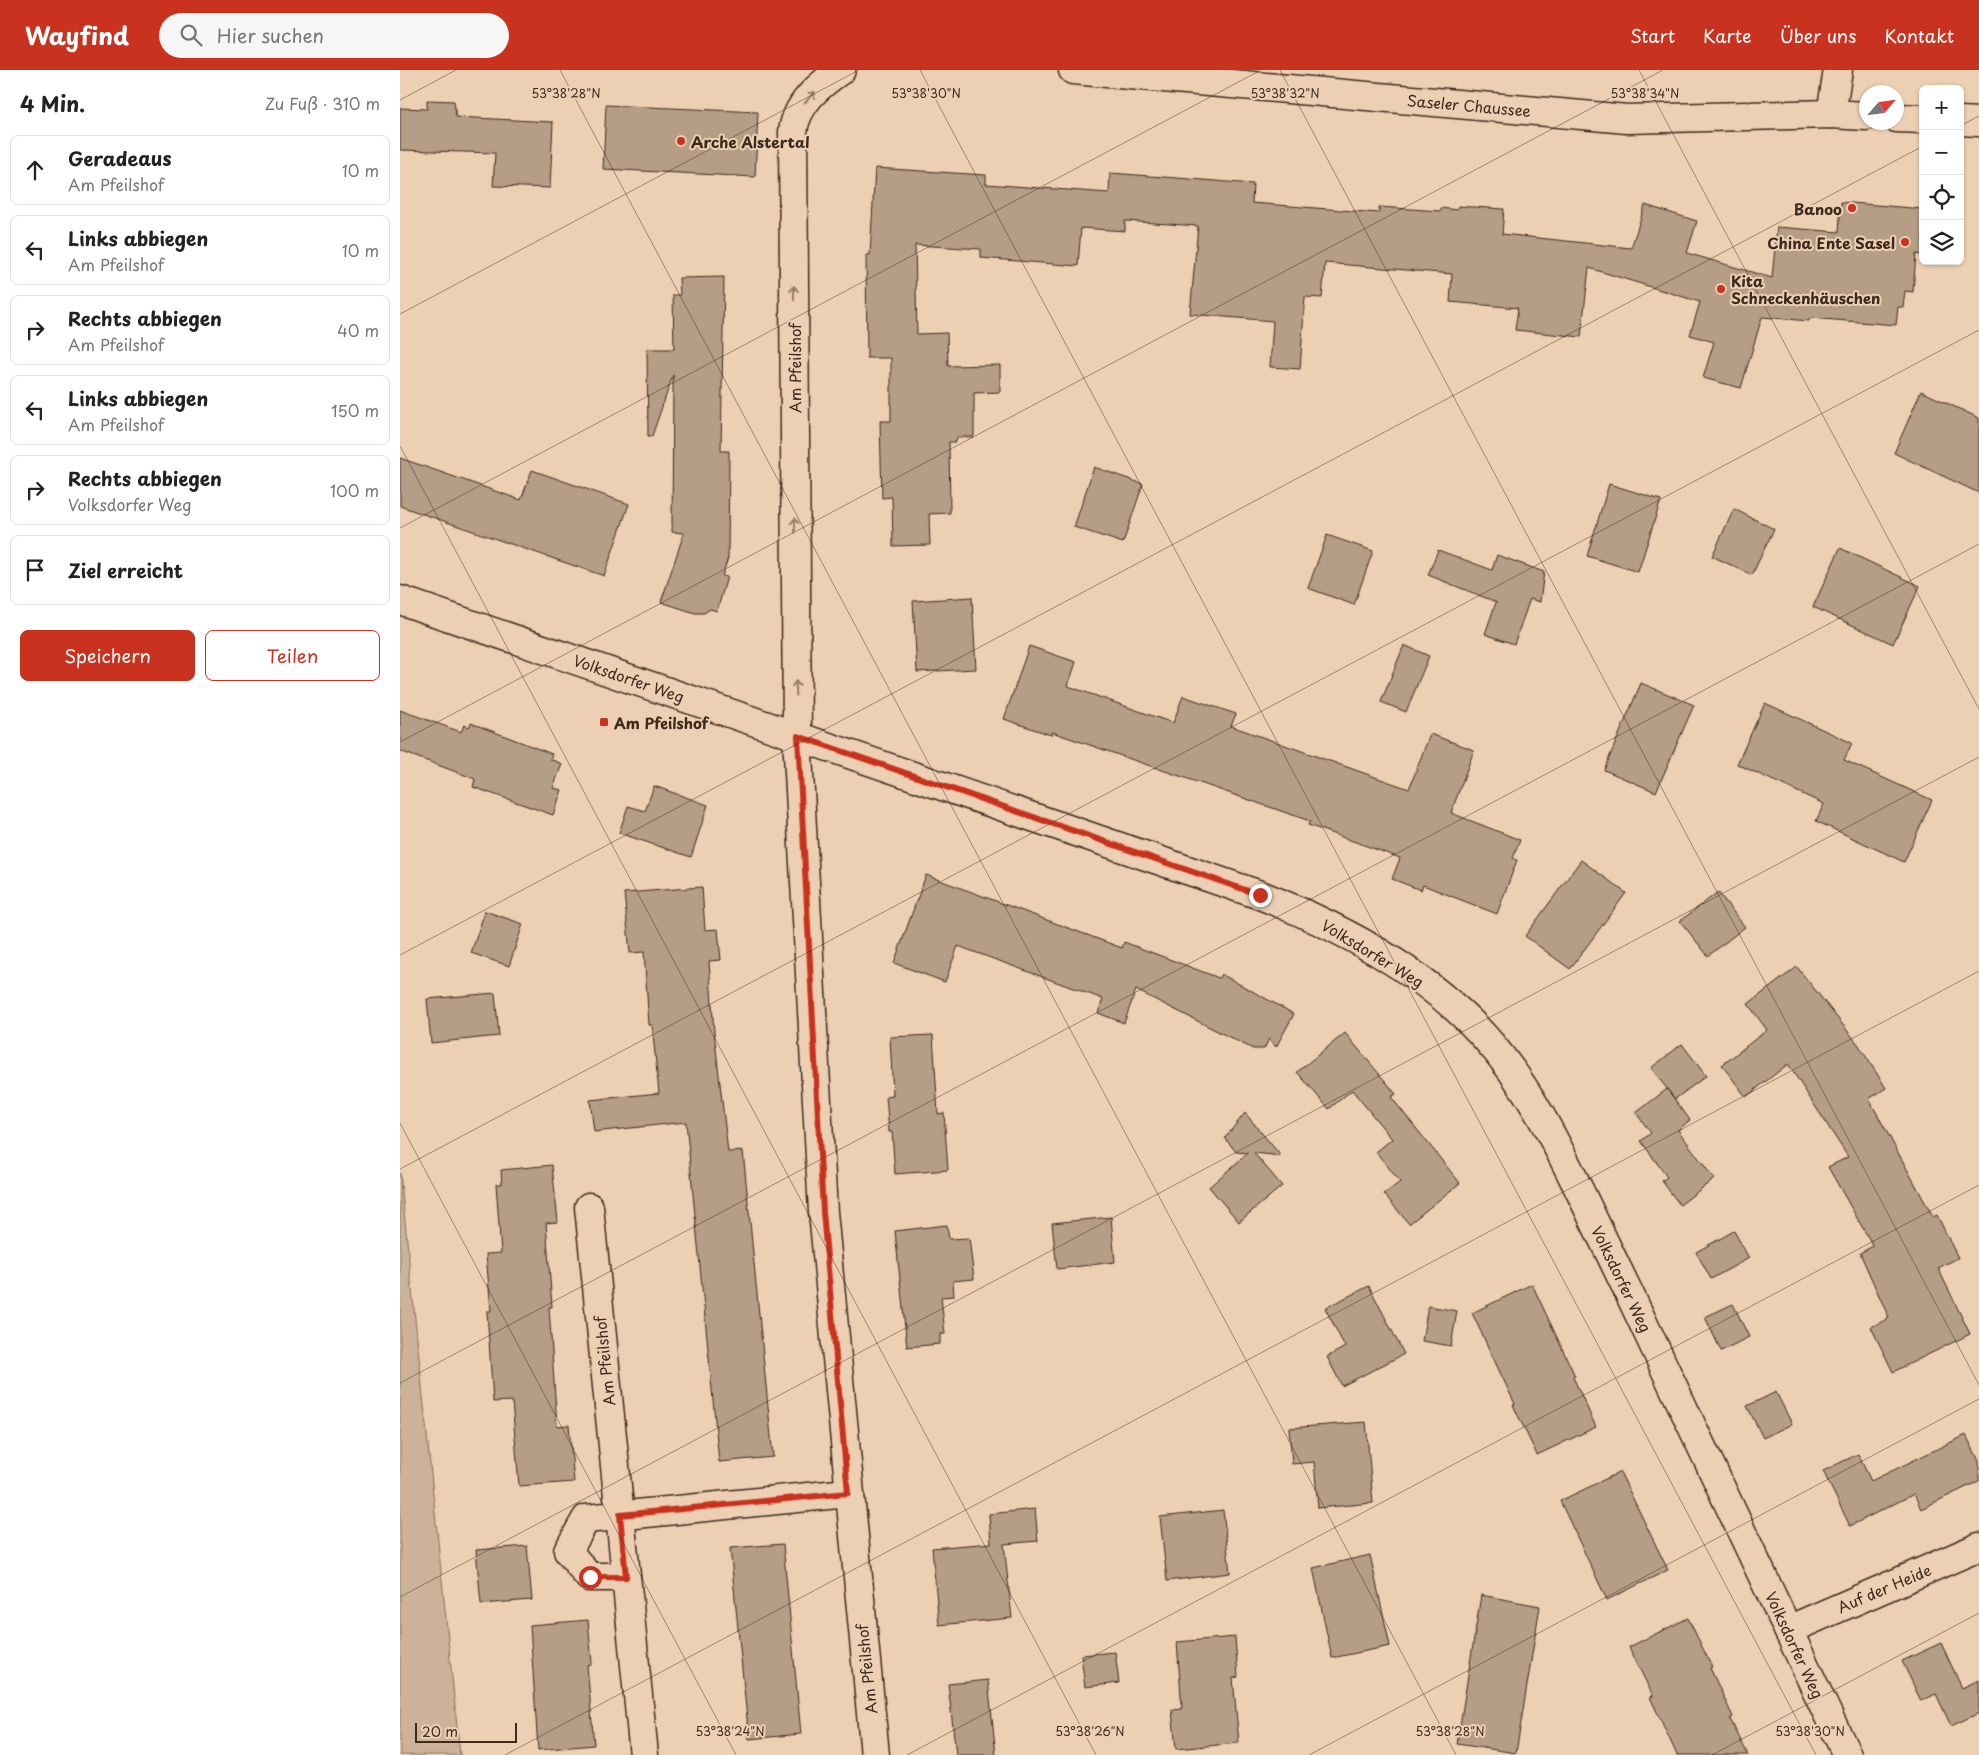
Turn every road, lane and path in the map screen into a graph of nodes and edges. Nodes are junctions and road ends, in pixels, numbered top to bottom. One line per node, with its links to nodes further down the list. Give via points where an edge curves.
1 (841, 70): 11 (street, Am Pfeilshof, one-way to 1, via 793,132 798,111)
2 (1073, 70): 4 (street, Saseler Chaussee, via 1626,118)
3 (1838, 70): 4 (street)
4 (1831, 114): 5 (street, Saseler Chaussee)
5 (1859, 116)
6 (1904, 118): 7 (street)
7 (1919, 119)
8 (1964, 121): 9 (street)
9 (1979, 122)
10 (400, 600): 11 (street, Volksdorfer Weg)
11 (798, 736): 13 (street, Am Pfeilshof, via 823,1212); 17 (street, Volksdorfer Weg, via 1304,912 1391,960 1430,987 1481,1033 1522,1086 1561,1153)
12 (589, 1206): 14 (street, Am Pfeilshof)
13 (848, 1493): 14 (street); 19 (street, Am Pfeilshof)
14 (620, 1515): 16 (street, Am Pfeilshof); 16 (street, via 586,1519 568,1551 590,1577)
15 (1979, 1547): 17 (street, Auf der Heide)
16 (626, 1577): 18 (street, Am Pfeilshof)
17 (1788, 1630): 20 (street, Volksdorfer Weg)
18 (644, 1755)
19 (875, 1755)
20 (1847, 1755)

